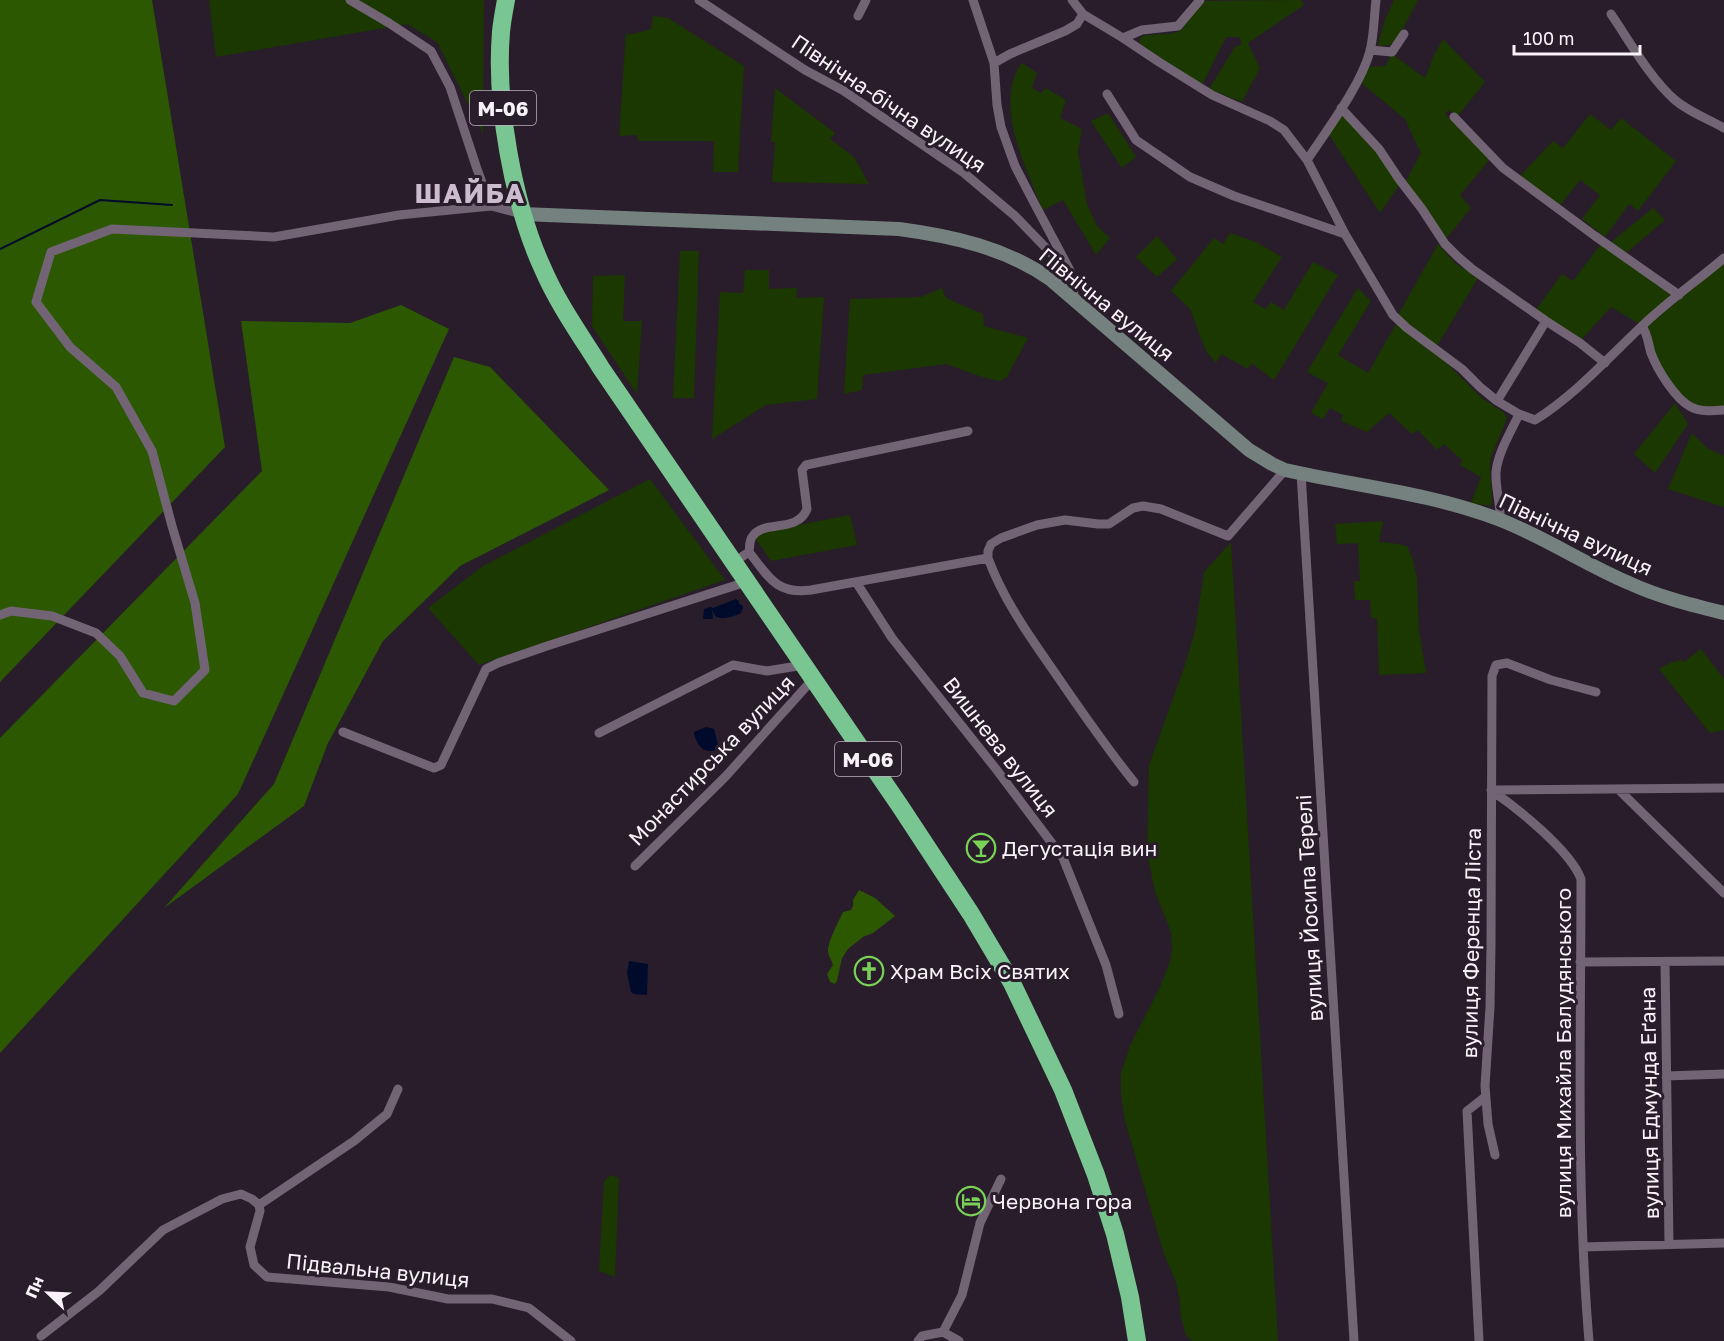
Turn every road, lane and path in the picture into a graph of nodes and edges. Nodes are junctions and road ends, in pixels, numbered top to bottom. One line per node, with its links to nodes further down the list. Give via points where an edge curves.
1 (350, 0): 21 (street, via 431,51 450,87)
2 (506, 0): 22 (highway, М-06, via 500,90)
3 (699, 0): 25 (street, Північна-бічна вулиця, via 844,91 964,173 1015,216)
4 (866, 0): 11 (street)
5 (973, 0): 15 (street, Північна-бічна вулиця)
6 (1072, 0): 9 (street)
7 (1200, 0): 13 (street, via 1178,26 1142,30)
8 (1376, 0): 14 (street)
9 (1083, 14): 13 (street); 15 (street, via 1077,24 1065,31)
10 (1611, 15): 19 (street, via 1675,100)
11 (858, 16)
12 (1404, 34): 14 (street, via 1392,52)
13 (1123, 38): 20 (street, via 1212,94 1284,130)
14 (1370, 50): 17 (street)
15 (994, 63): 25 (street, Північна-бічна вулиця, via 1001,127 1026,186)
16 (1107, 94): 23 (street, via 1136,140 1190,177)
17 (1341, 108): 20 (street); 28 (street, via 1379,149 1445,244 1472,269)
18 (1454, 117): 26 (street, via 1510,174)
19 (1724, 128)
20 (1307, 160): 23 (street)
21 (491, 206): 22 (street, Північна вулиця); 44 (street, Північна вулиця, via 399,215 274,237 112,229 51,252 36,302 70,347 116,387 152,451 195,603 205,670 174,700 144,693 120,656 96,633 52,616 11,611)
22 (522, 214): 27 (street, Північна вулиця, via 922,232 965,241 1020,261); 40 (highway, М-06, via 543,269 568,316)
23 (1345, 234): 31 (street, via 1393,315)
24 (1724, 258): 26 (street)
25 (1073, 276): 27 (street, Північна-бічна вулиця)
26 (1679, 294): 29 (street)
27 (1074, 299): 35 (street, Північна вулиця, via 1249,450)
28 (1546, 321): 30 (street); 31 (street)
29 (1642, 326): 30 (street); 32 (street, via 1660,371 1674,392 1690,406)
30 (1605, 363): 33 (street, via 1547,413 1535,420)
31 (1497, 401): 33 (street)
32 (1724, 411)
33 (1520, 414): 37 (street, via 1496,470)
34 (968, 431): 38 (street, via 806,465 802,470 805,514 786,525 756,533)
35 (1286, 470): 36 (street, Північна вулиця); 39 (street, via 1228,536 1161,509 1143,506 1109,524 1065,520 1037,525 991,544)
36 (1301, 474): 37 (street, Північна вулиця, via 1433,500); 75 (street, вулиця Йосипа Терелі)
37 (1500, 520): 43 (street, Північна вулиця, via 1628,583)
38 (749, 552): 40 (street); 42 (street, via 767,575 786,590 799,592)
39 (988, 558): 42 (street); 49 (street, via 1024,629)
40 (734, 562): 41 (highway, М-06)
41 (746, 582): 45 (highway, М-06); 47 (street, via 547,645 486,669 441,765 434,768)
42 (856, 582): 58 (street, Вишнева вулиця, via 892,638 1063,858 1106,965)
43 (1724, 613)
44 (0, 615)
45 (808, 672): 48 (street, Монастирська вулиця, via 733,665); 53 (street, Монастирська вулиця, via 726,776); 74 (highway, М-06, via 971,914 1012,983 1063,1090 1096,1175 1115,1234)
46 (1596, 692): 52 (street, вулиця Ференца Ліста, via 1507,663 1496,665 1491,676)
47 (343, 732)
48 (599, 733)
49 (1134, 782)
50 (1724, 788): 51 (street)
51 (1618, 789): 52 (street); 54 (street)
52 (1491, 790): 56 (street, вулиця Михайла Балудянського, via 1549,839 1577,869 1581,879); 62 (street, вулиця Ференца Ліста, via 1491,965)
53 (635, 866)
54 (1724, 893)
55 (1724, 961): 57 (street)
56 (1580, 962): 57 (street); 68 (street, вулиця Михайла Балудянського)
57 (1665, 962): 60 (street, вулиця Едмунда Еґана)
58 (1119, 1014)
59 (1724, 1074): 60 (street)
60 (1666, 1076): 67 (street, вулиця Едмунда Еґана)
61 (398, 1089): 65 (street, via 387,1113 362,1134)
62 (1482, 1099): 63 (street, вулиця Ференца Ліста); 76 (street, via 1467,1111)
63 (1495, 1155)
64 (1001, 1179): 69 (street, via 980,1223 962,1295)
65 (259, 1205): 70 (street, via 241,1194 222,1199 163,1230 99,1291); 71 (street, Підвальна вулиця, via 250,1247 254,1265 267,1277 389,1287 448,1299 492,1299 529,1308)
66 (1724, 1243): 67 (street)
67 (1669, 1244): 68 (street)
68 (1583, 1247): 77 (street, вулиця Михайла Балудянського)
69 (943, 1332): 72 (street, via 922,1336); 73 (street)
70 (41, 1336)
71 (570, 1341)
72 (918, 1341)
73 (959, 1341)
74 (1137, 1341)
75 (1353, 1341)
76 (1479, 1341)
77 (1589, 1341)

